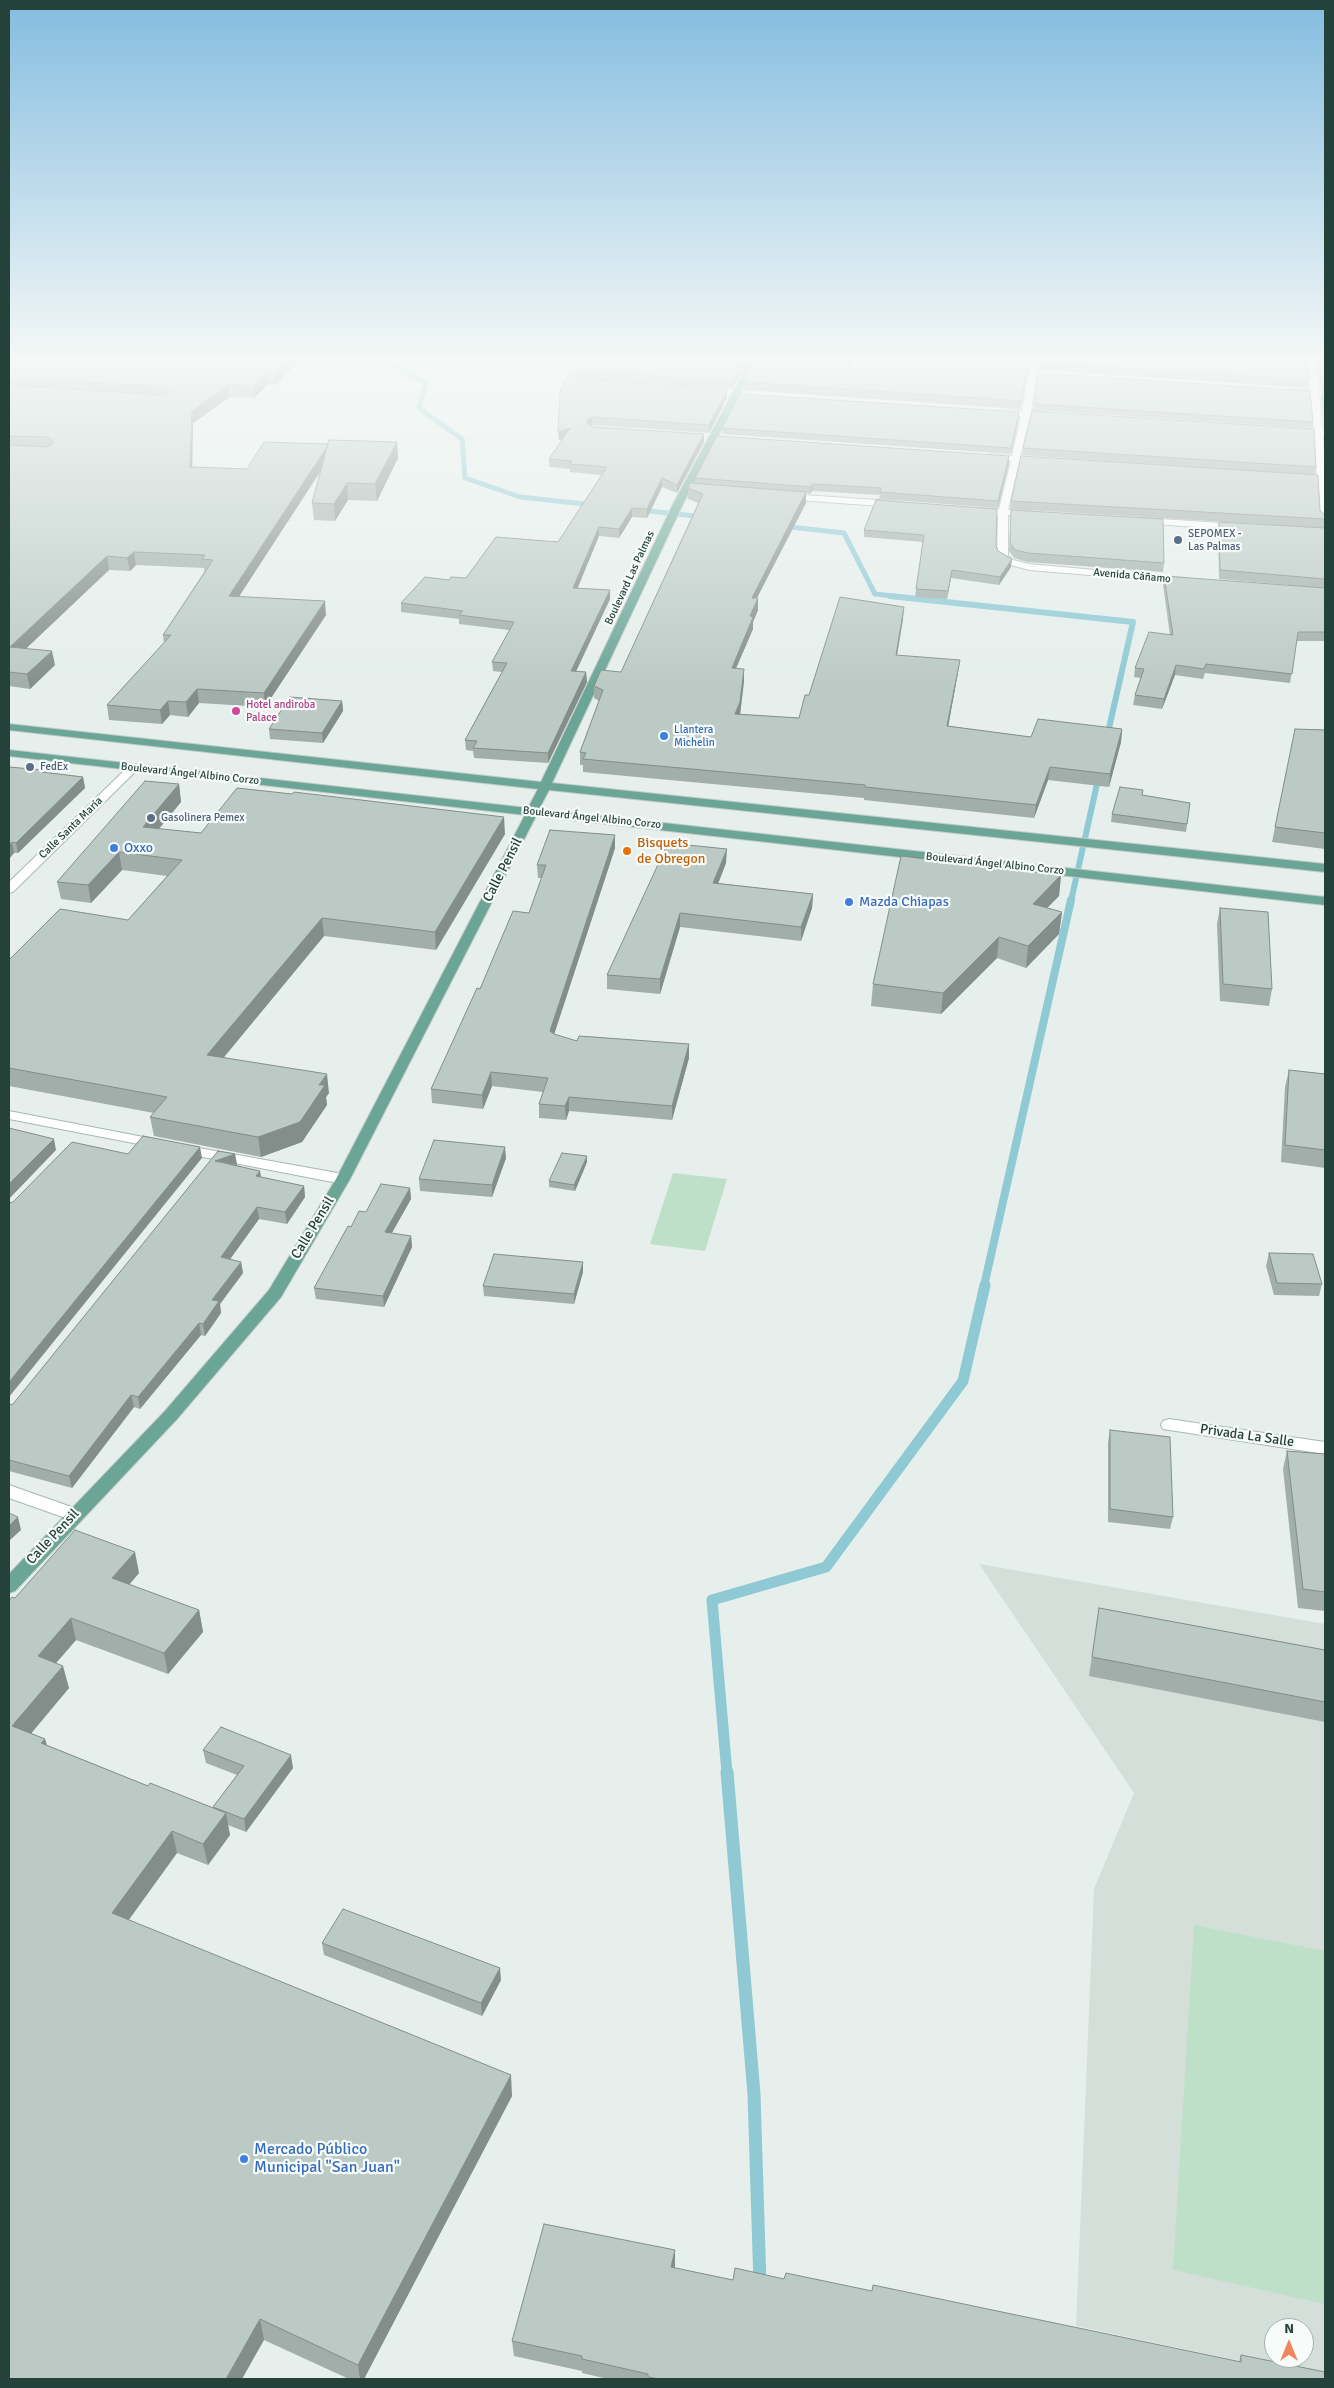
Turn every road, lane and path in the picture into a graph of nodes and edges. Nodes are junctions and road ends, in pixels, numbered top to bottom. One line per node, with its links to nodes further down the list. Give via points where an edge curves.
1 (698, 467): 18 (main road, Boulevard Las Palmas, via 691,489 678,504)
2 (1012, 467): 9 (street)
3 (1323, 467): 5 (street)
4 (1294, 478): 5 (street)
5 (1324, 480): 12 (street)
6 (775, 496): 7 (street)
7 (904, 505)
8 (964, 510): 9 (street)
9 (1003, 512): 10 (street); 14 (street, Avenida Cáñamo, via 1002,552 1010,562 1029,567)
10 (1042, 515)
11 (1130, 520): 13 (street)
12 (1325, 520)
13 (1247, 527)
14 (1197, 582)
15 (9, 727): 18 (main road, Boulevard Ángel Albino Corzo)
16 (9, 753): 17 (main road, Boulevard Ángel Albino Corzo)
17 (133, 768): 19 (main road, Boulevard Ángel Albino Corzo); 21 (street, Calle Santa María)
18 (545, 786): 19 (main road, Boulevard Las Palmas); 20 (main road, Boulevard Ángel Albino Corzo)
19 (533, 812): 22 (main road, Boulevard Ángel Albino Corzo); 28 (main road, Calle Pensil)
20 (1325, 868)
21 (9, 889)
22 (1325, 901)
23 (9, 1114): 24 (street)
24 (88, 1130): 25 (street); 26 (street)
25 (75, 1143)
26 (214, 1156): 27 (street); 28 (street)
27 (201, 1171)
28 (343, 1179): 32 (main road, Calle Pensil, via 275,1293 171,1415)
29 (1169, 1425): 30 (street, Privada La Salle)
30 (1325, 1448)
31 (9, 1491): 32 (street)
32 (74, 1514): 33 (main road, Calle Pensil)
33 (9, 1586)

